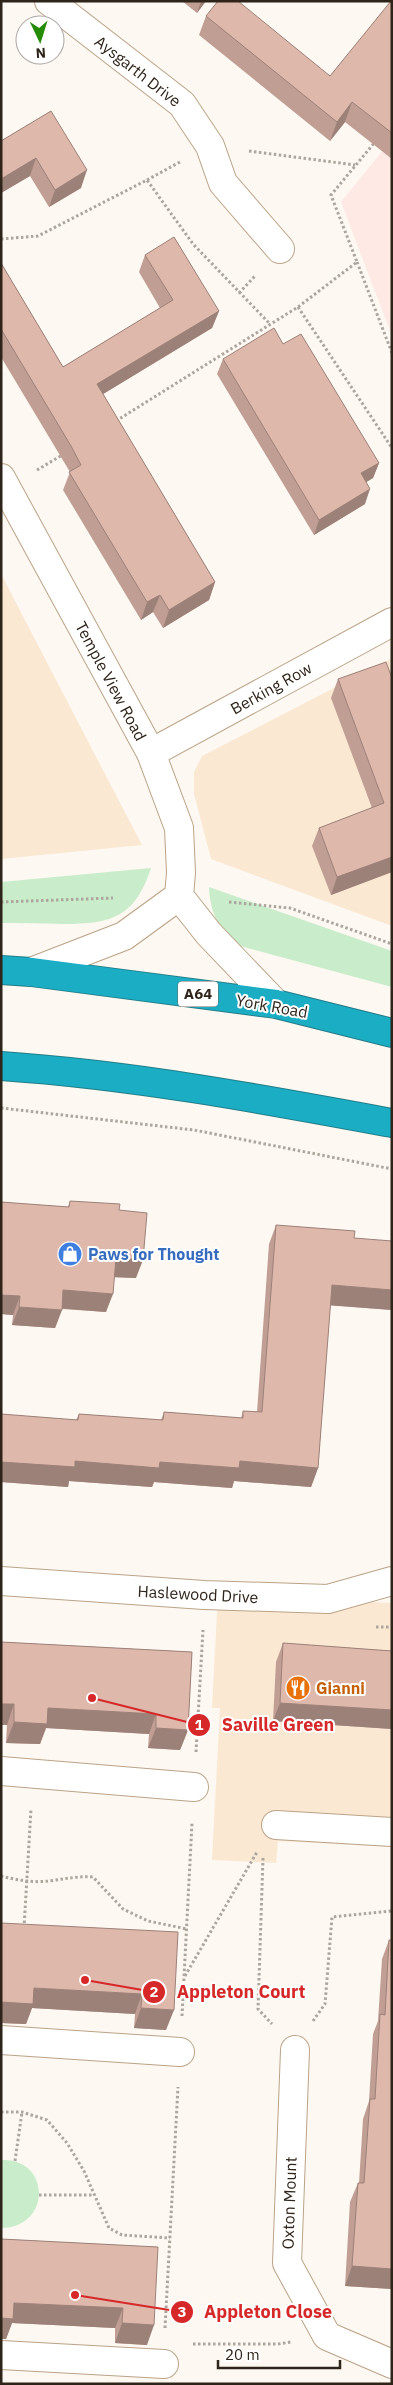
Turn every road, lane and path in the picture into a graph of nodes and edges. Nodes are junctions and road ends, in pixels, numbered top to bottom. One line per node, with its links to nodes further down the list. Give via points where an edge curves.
1 (49, 1): 4 (street, Aysgarth Drive, via 182,104 210,146 223,183)
2 (380, 136): 5 (path, via 331,195)
3 (1, 239): 7 (path, via 38,236 147,180 193,244)
4 (280, 249)
5 (357, 262): 6 (path); 8 (path)
6 (298, 308): 7 (path); 10 (path)
7 (270, 324): 9 (path)
8 (392, 353)
9 (112, 424)
10 (392, 448)
11 (72, 449): 12 (path)
12 (4, 483): 14 (street, Temple View Road)
13 (392, 622): 14 (street, Berking Row)
14 (151, 753): 15 (street, Temple View Road, via 179,828)
15 (179, 896): 17 (street, via 124,936); 18 (street, via 209,934)
16 (1, 970): 17 (highway, York Road / A64)
17 (31, 972): 18 (highway, York Road / A64)
18 (276, 1004): 19 (highway, York Road / A64)
19 (392, 1033)
20 (1, 1066): 22 (highway, via 219,1091)
21 (1, 1108): 23 (path, via 194,1130)
22 (392, 1123)
23 (392, 1169)
24 (1, 1581): 26 (street, Haslewood Drive)
25 (392, 1581): 26 (street, Haslewood Drive, via 328,1599)
26 (204, 1595): 31 (path)
27 (376, 1627): 28 (path)
28 (392, 1627)
29 (1, 1771): 30 (street)
30 (33, 1773): 31 (street); 35 (path)
31 (194, 1787): 37 (path)
32 (276, 1825): 33 (street); 39 (path, via 256,1853); 41 (path, via 263,1857 258,2009)
33 (392, 1832)
34 (1, 1876): 35 (path)
35 (27, 1880): 37 (path, via 93,1877 123,1909 148,1921); 38 (path)
36 (392, 1911): 41 (path, via 332,1917 324,2004)
37 (187, 1929): 39 (path)
38 (24, 1936)
39 (184, 1978): 42 (path)
40 (1, 2040): 42 (street)
41 (296, 2050): 49 (street, Oxton Mount, via 287,2263)
42 (180, 2052): 48 (path)
43 (1, 2112): 44 (path)
44 (22, 2112): 45 (path); 47 (path, via 47,2120 67,2143)
45 (15, 2160)
46 (39, 2195): 47 (path)
47 (94, 2195): 48 (path, via 108,2228 122,2235)
48 (170, 2238): 50 (path)
49 (327, 2336): 50 (path, via 278,2344); 52 (street)
50 (164, 2354): 51 (street)
51 (1, 2355)
52 (392, 2364)

